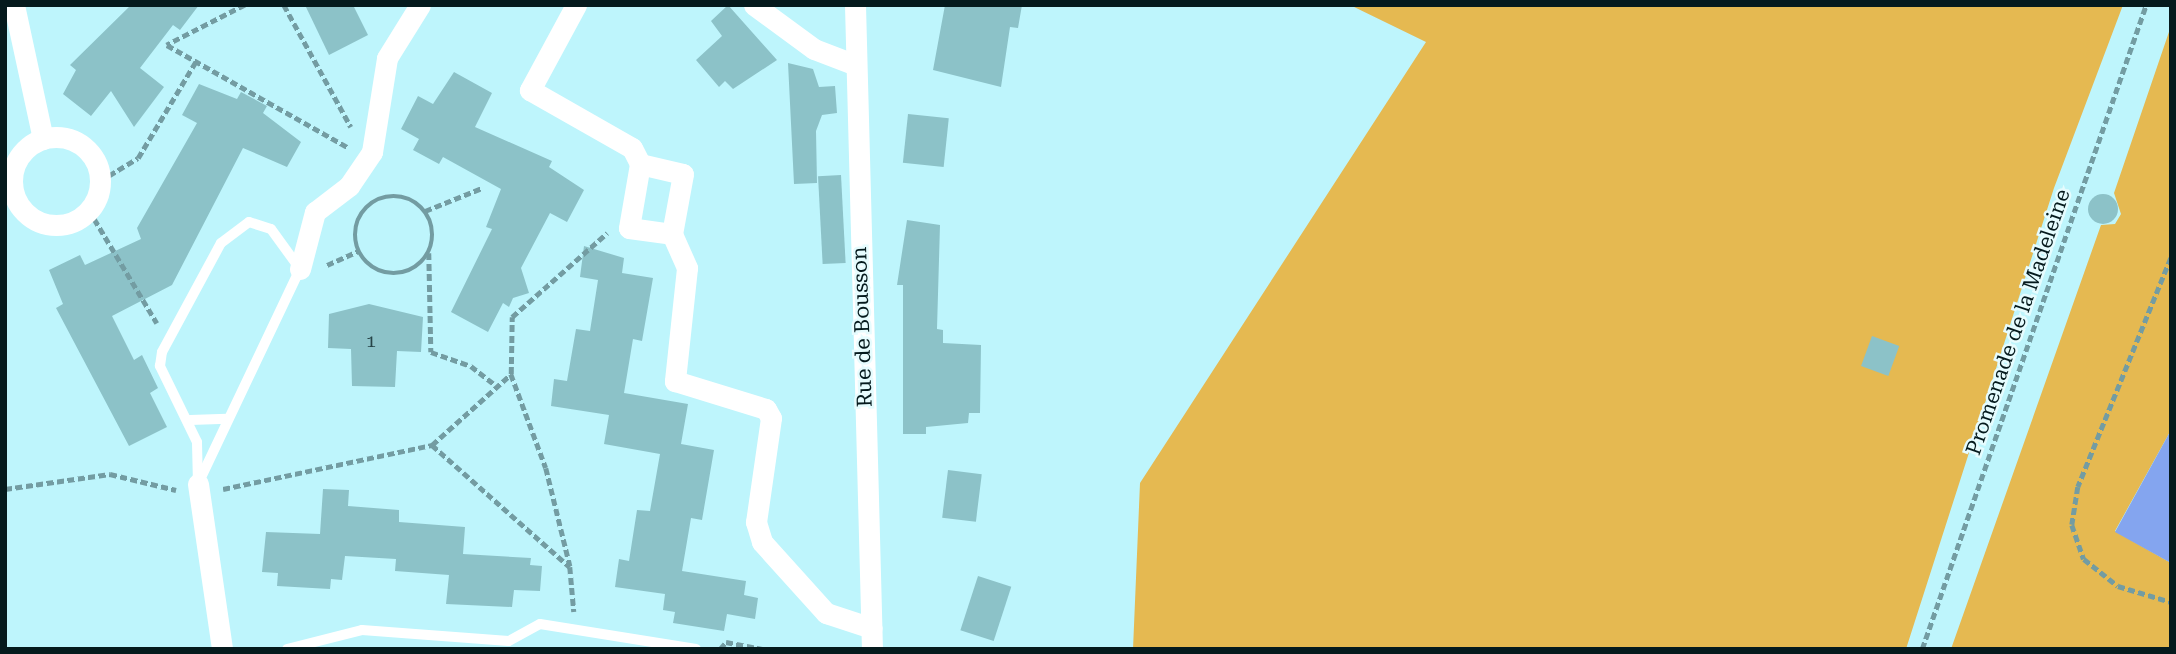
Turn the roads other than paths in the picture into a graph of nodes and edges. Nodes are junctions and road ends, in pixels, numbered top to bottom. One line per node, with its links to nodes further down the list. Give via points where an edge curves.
1 (14, 5): 7 (street)
2 (420, 5): 10 (street, via 387,58 369,159 349,186 315,212)
3 (576, 5): 8 (street, via 530,90 632,148)
4 (754, 5): 6 (street, via 814,50)
5 (855, 5): 6 (street, Rue de Bousson)
6 (853, 64): 14 (street, Rue de Bousson)
7 (43, 139): 7 (street, via 30,145 14,169 19,204 48,224 63,224 89,210 100,181 82,146)
8 (640, 164): 9 (street, via 683,174); 9 (street, via 629,228)
9 (672, 234): 14 (street, via 687,268 675,381 766,409 771,418 755,522 762,542 826,613)
10 (300, 269): 11 (lane, via 271,229 249,222 232,229 168,341 160,366); 12 (lane)
11 (190, 419): 12 (lane); 13 (lane)
12 (227, 419): 13 (lane)
13 (199, 489): 15 (street)
14 (872, 638)
15 (222, 649)
16 (287, 649): 17 (lane, via 362,630 509,641 540,624)
17 (696, 649)

